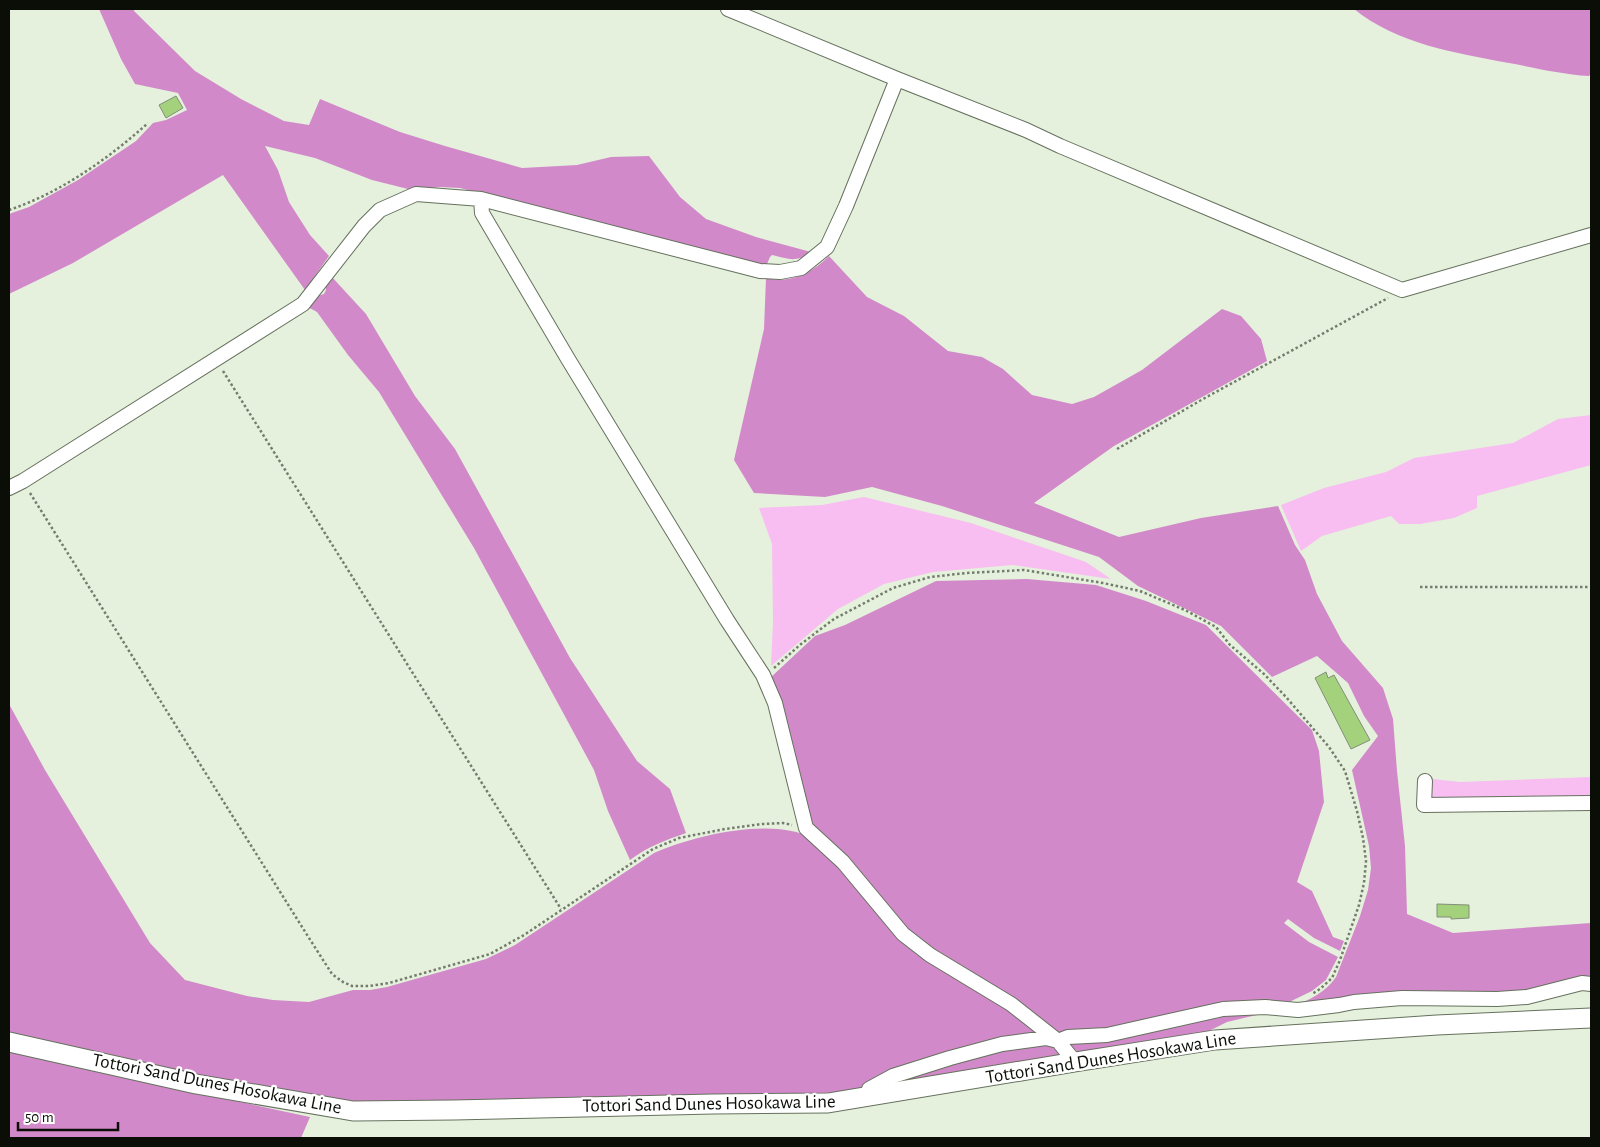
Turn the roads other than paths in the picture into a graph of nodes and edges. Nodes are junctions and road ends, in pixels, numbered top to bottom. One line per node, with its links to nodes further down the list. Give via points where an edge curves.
1 (728, 9): 2 (street)
2 (897, 79): 3 (street, via 827,247 801,268 760,271); 4 (street, via 1026,130 1402,290)
3 (481, 199): 5 (street, via 416,194 380,210 303,304); 11 (street, via 482,213 500,246 763,674 777,712 806,828 843,862 903,934 930,955 1011,1004)
4 (1591, 235)
5 (9, 488)
6 (1425, 781): 7 (street, via 1424,805)
7 (1591, 803)
8 (1591, 984): 11 (street, via 1497,1000 1402,998 1298,1010 1265,1007 1223,1009 1107,1035 1068,1037)
9 (1591, 1018): 12 (main road, Tottori Sand Dunes Hosokawa Line, via 1215,1040)
10 (9, 1042): 12 (main road, Tottori Sand Dunes Hosokawa Line, via 196,1084 353,1111 828,1103)
11 (1058, 1042): 12 (street); 13 (street, via 1046,1038 1002,1044 893,1076)
12 (1075, 1062)
13 (869, 1089)

